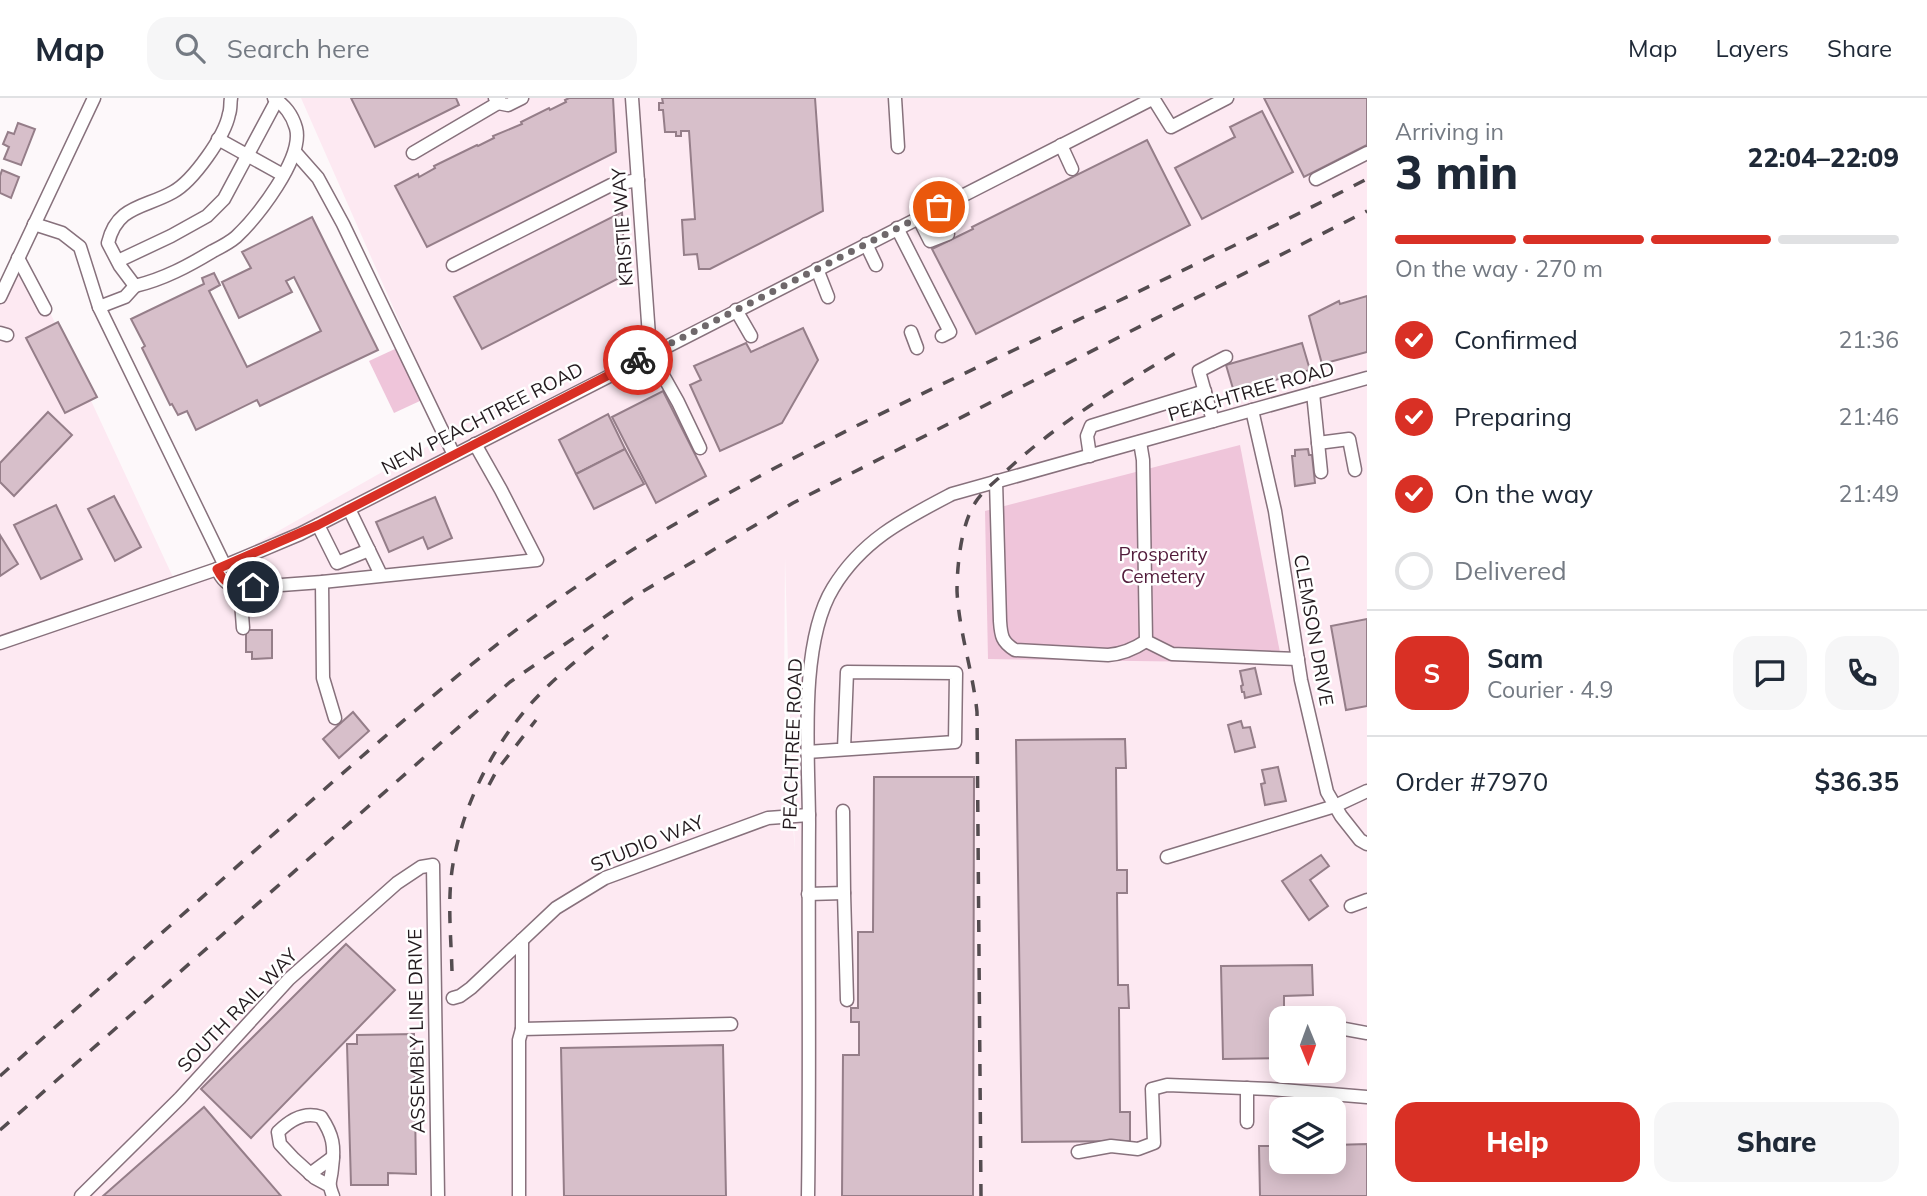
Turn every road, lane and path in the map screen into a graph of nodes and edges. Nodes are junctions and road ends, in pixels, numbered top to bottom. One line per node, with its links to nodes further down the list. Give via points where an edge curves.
1 (94, 98): 22 (street)
2 (231, 98): 10 (street, via 229,116)
3 (522, 98): 9 (street, via 508,105)
4 (632, 98): 20 (street, KRISTIE WAY)
5 (895, 98): 12 (street)
6 (1154, 98): 7 (street, via 1171,127); 11 (street, NEW PEACHTREE ROAD)
7 (1227, 98)
8 (275, 99): 13 (street, via 288,109 297,130); 16 (street)
9 (498, 100): 14 (street)
10 (218, 139): 16 (street); 27 (street, via 198,170 174,192 122,216 108,243)
11 (1061, 145): 17 (street); 21 (street, NEW PEACHTREE ROAD)
12 (898, 147)
13 (295, 152): 18 (street); 52 (street, via 318,178 343,224)
14 (413, 153)
15 (1367, 153): 19 (street)
16 (246, 156): 18 (street); 27 (street, via 223,199 207,216)
17 (1072, 169)
18 (283, 175): 31 (street, via 269,201 234,238 184,269)
19 (1316, 179)
20 (638, 180): 28 (street, via 611,185); 41 (street, KRISTIE WAY)
21 (918, 217): 23 (street, NEW PEACHTREE ROAD); 24 (street, via 930,241)
22 (34, 224): 26 (street); 34 (street, via 62,233 80,247)
23 (897, 228): 25 (street, NEW PEACHTREE ROAD); 38 (street)
24 (948, 234)
25 (866, 244): 29 (street); 30 (street, NEW PEACHTREE ROAD)
26 (18, 258): 32 (street); 35 (street)
27 (118, 261): 31 (street)
28 (453, 265)
29 (876, 265)
30 (817, 269): 33 (street); 36 (street, NEW PEACHTREE ROAD)
31 (135, 286): 34 (street, via 125,297)
32 (0, 297)
33 (828, 297)
34 (99, 307): 60 (street)
35 (45, 309)
36 (736, 310): 39 (street); 41 (street, NEW PEACHTREE ROAD)
37 (911, 332): 40 (street)
38 (946, 334)
39 (751, 336)
40 (917, 348)
41 (654, 352): 50 (street, NEW PEACHTREE ROAD); 51 (street, KRISTIE WAY)
42 (1226, 357): 44 (street, via 1199,371)
43 (1367, 378): 45 (street, PEACHTREE ROAD)
44 (1205, 391): 47 (street); 53 (street, via 1091,426 1087,436)
45 (1313, 393): 46 (street, PEACHTREE ROAD); 49 (street)
46 (1252, 410): 47 (street, PEACHTREE ROAD); 67 (street, CLEMSON DRIVE, via 1275,511)
47 (1213, 421): 48 (street, PEACHTREE ROAD)
48 (1140, 442): 53 (street, PEACHTREE ROAD); 65 (street)
49 (1318, 443): 54 (street, via 1349,439); 55 (street)
50 (475, 444): 52 (street, NEW PEACHTREE ROAD); 61 (street, via 537,560)
51 (701, 448)
52 (454, 455): 57 (street, NEW PEACHTREE ROAD)
53 (1090, 456): 56 (street, PEACHTREE ROAD)
54 (1355, 470)
55 (1321, 472)
56 (996, 481): 65 (street, via 1000,621 1006,645 1015,650 1108,655); 70 (street, PEACHTREE ROAD, via 952,494 905,518 847,568 832,590 818,626 810,675)
57 (348, 509): 58 (street, NEW PEACHTREE ROAD); 59 (street)
58 (318, 525): 59 (street, via 337,563); 60 (street, NEW PEACHTREE ROAD)
59 (369, 550): 61 (street)
60 (221, 568): 63 (street, via 221,578); 66 (street, NEW PEACHTREE ROAD)
61 (380, 575): 62 (street)
62 (322, 582): 63 (street); 68 (street, via 323,678)
63 (240, 588): 64 (street)
64 (243, 628)
65 (1146, 641): 67 (street, via 1172,654)
66 (0, 643)
67 (1298, 659): 72 (street, CLEMSON DRIVE, via 1327,792)
68 (335, 718)
69 (844, 749): 69 (street, via 956,742 956,673 847,673); 70 (street)
70 (807, 752): 74 (street, PEACHTREE ROAD)
71 (1367, 791): 72 (street)
72 (1335, 806): 75 (street, CLEMSON DRIVE); 76 (street)
73 (843, 811): 78 (street)
74 (809, 815): 79 (street, PEACHTREE ROAD); 82 (street, STUDIO WAY, via 768,818 605,878 556,908)
75 (1367, 844)
76 (1167, 857)
77 (433, 865): 96 (street, SOUTH RAIL WAY, via 421,867 397,883 289,979 180,1098); 97 (street, ASSEMBLY LINE DRIVE)
78 (844, 893): 79 (street); 84 (street)
79 (808, 894): 99 (street, PEACHTREE ROAD)
80 (1367, 900): 81 (street)
81 (1351, 906)
82 (522, 940): 83 (street, STUDIO WAY, via 471,988); 86 (street)
83 (453, 998)
84 (847, 1000)
85 (731, 1024): 86 (street)
86 (522, 1028): 98 (street)
87 (1346, 1029): 88 (street)
88 (1367, 1033)
89 (1247, 1088): 90 (street); 91 (street); 92 (street, via 1167,1085 1152,1089 1154,1143 1138,1149 1111,1146)
90 (1367, 1097)
91 (1247, 1122)
92 (1078, 1152)
93 (333, 1157): 94 (street); 94 (street, via 331,1133 321,1116 312,1113 290,1120 278,1132 280,1144); 95 (street)
94 (310, 1174): 95 (street)
95 (331, 1191)
96 (81, 1196)
97 (438, 1196)
98 (519, 1196)
99 (808, 1196)

